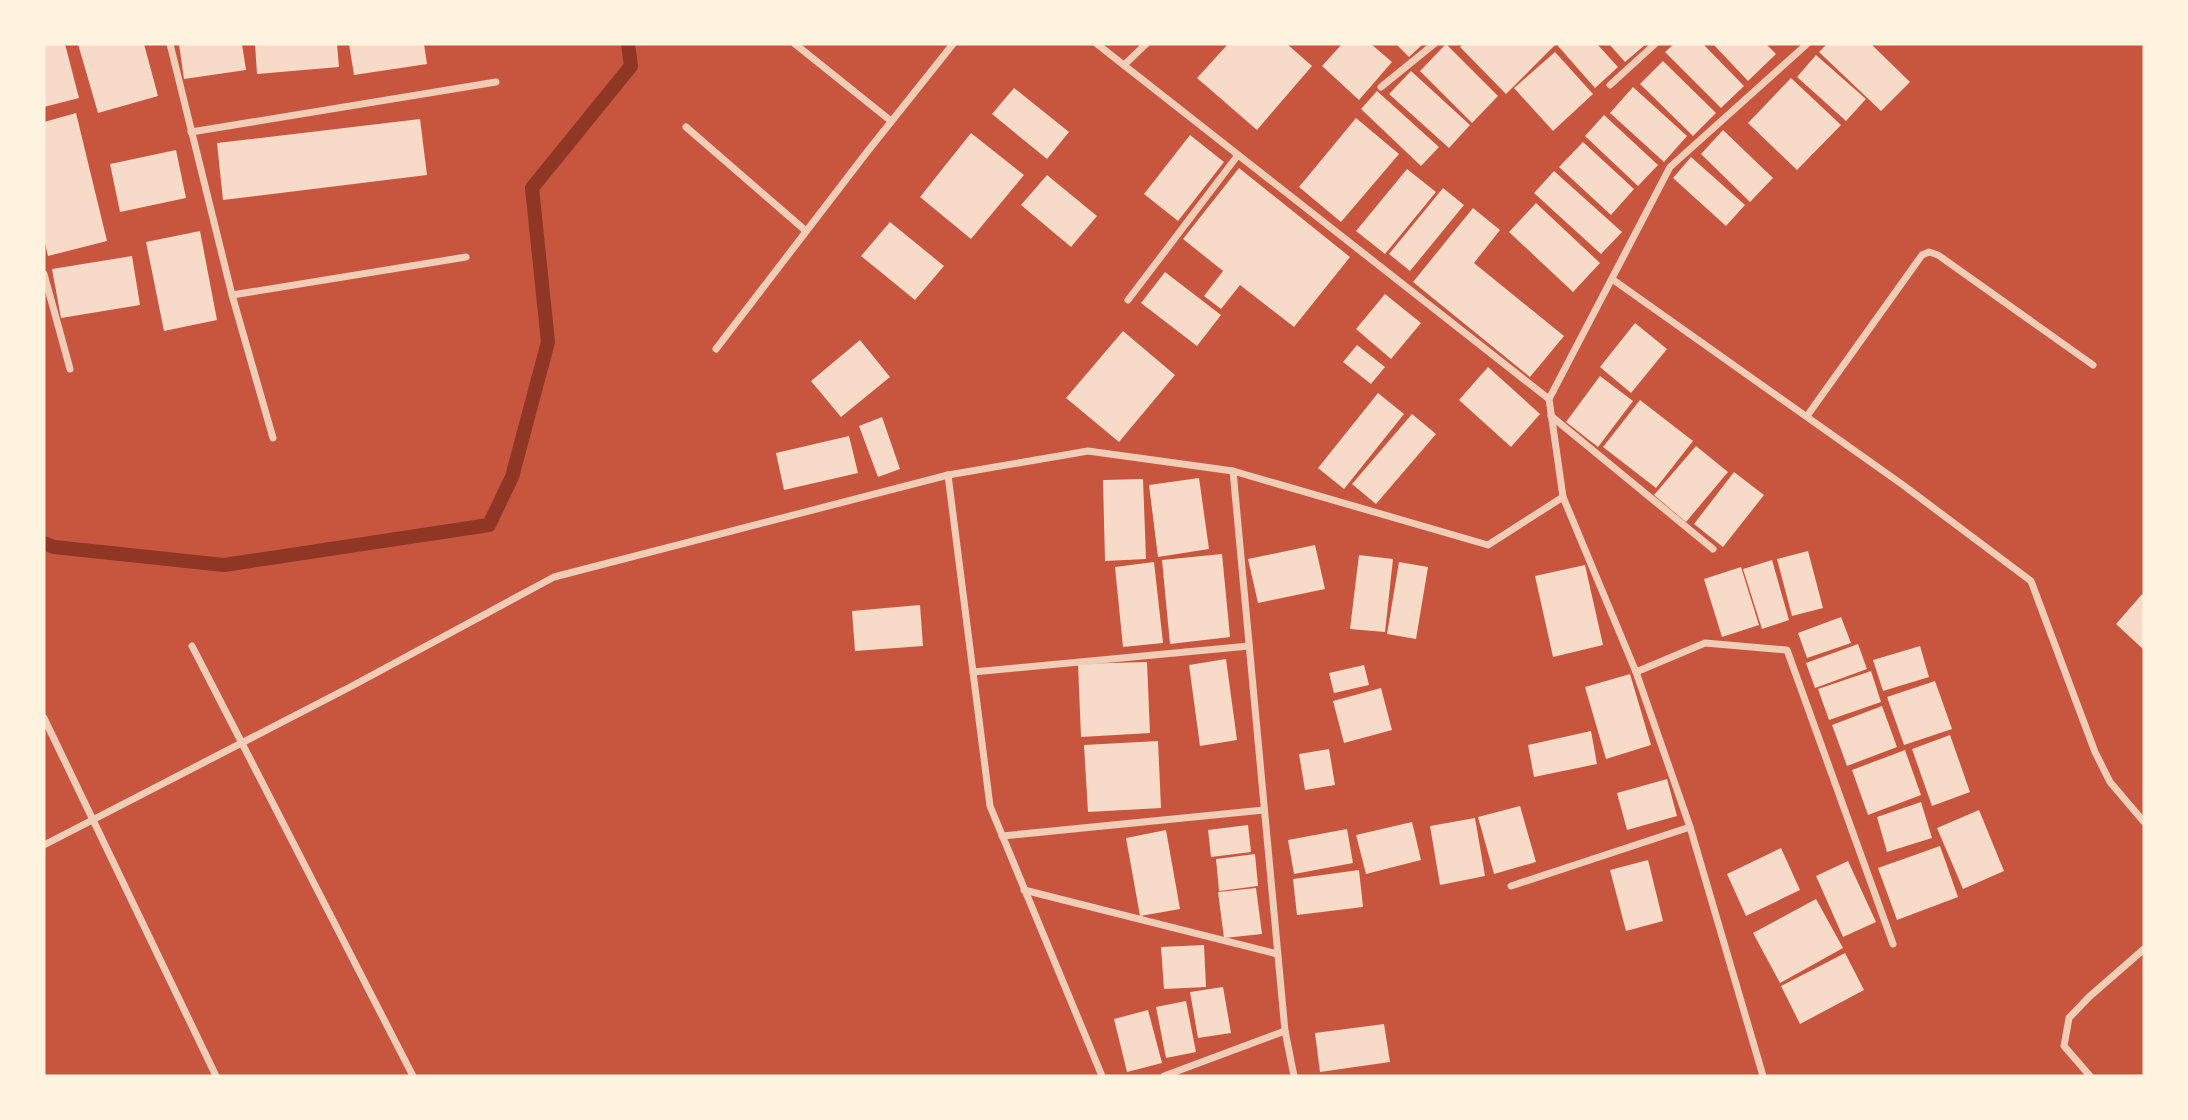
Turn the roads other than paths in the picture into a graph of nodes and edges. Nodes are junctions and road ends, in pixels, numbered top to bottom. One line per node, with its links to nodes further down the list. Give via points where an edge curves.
1 (170, 44): 15 (street)
2 (794, 44): 13 (street)
3 (953, 44): 13 (street)
4 (1097, 44): 9 (street)
5 (1146, 44): 9 (street)
6 (1434, 44): 12 (street)
7 (1655, 44): 11 (street)
8 (1807, 44): 20 (street, via 1670,167)
9 (1124, 65): 16 (street)
10 (496, 82): 15 (street)
11 (1610, 85)
12 (1381, 87)
13 (891, 121): 17 (street)
14 (686, 127): 17 (street)
15 (191, 132): 21 (street)
16 (1238, 155): 22 (street); 26 (street)
17 (806, 230): 23 (street)
18 (466, 257): 21 (street)
19 (44, 274): 25 (street)
20 (1612, 279): 26 (street); 28 (street)
21 (232, 295): 29 (street)
22 (1128, 300)
23 (716, 349)
24 (2093, 365): 28 (street, via 1929,252 1923,254)
25 (70, 369)
26 (1549, 399): 27 (street)
27 (1551, 415): 32 (street); 33 (street)
28 (1807, 416): 42 (street, via 2031,581 2095,752 2110,782)
29 (273, 438)
30 (1233, 471): 31 (street, via 1088,451); 32 (street, via 1488,545); 35 (street)
31 (948, 475): 36 (street); 39 (street, via 554,577)
32 (1563, 497): 37 (street)
33 (1713, 549)
34 (192, 646): 39 (street)
35 (1249, 646): 36 (street); 40 (street)
36 (973, 672): 44 (street, via 990,806)
37 (1636, 672): 43 (street); 48 (street, via 1704,643 1787,650)
38 (44, 718): 41 (street)
39 (242, 743): 41 (street); 53 (street)
40 (1264, 810): 44 (street); 50 (street)
41 (93, 819): 45 (street); 52 (street)
42 (2144, 822)
43 (1690, 827): 46 (street); 57 (street)
44 (1002, 836): 47 (street)
45 (44, 845)
46 (1511, 886)
47 (1024, 890): 50 (street); 54 (street)
48 (1893, 944)
49 (2144, 949): 58 (street, via 2069,1018 2064,1046)
50 (1278, 954): 51 (street)
51 (1285, 1031): 55 (street); 56 (street)
52 (216, 1076)
53 (413, 1076)
54 (1102, 1076)
55 (1164, 1076)
56 (1294, 1076)
57 (1763, 1076)
58 (2090, 1076)

